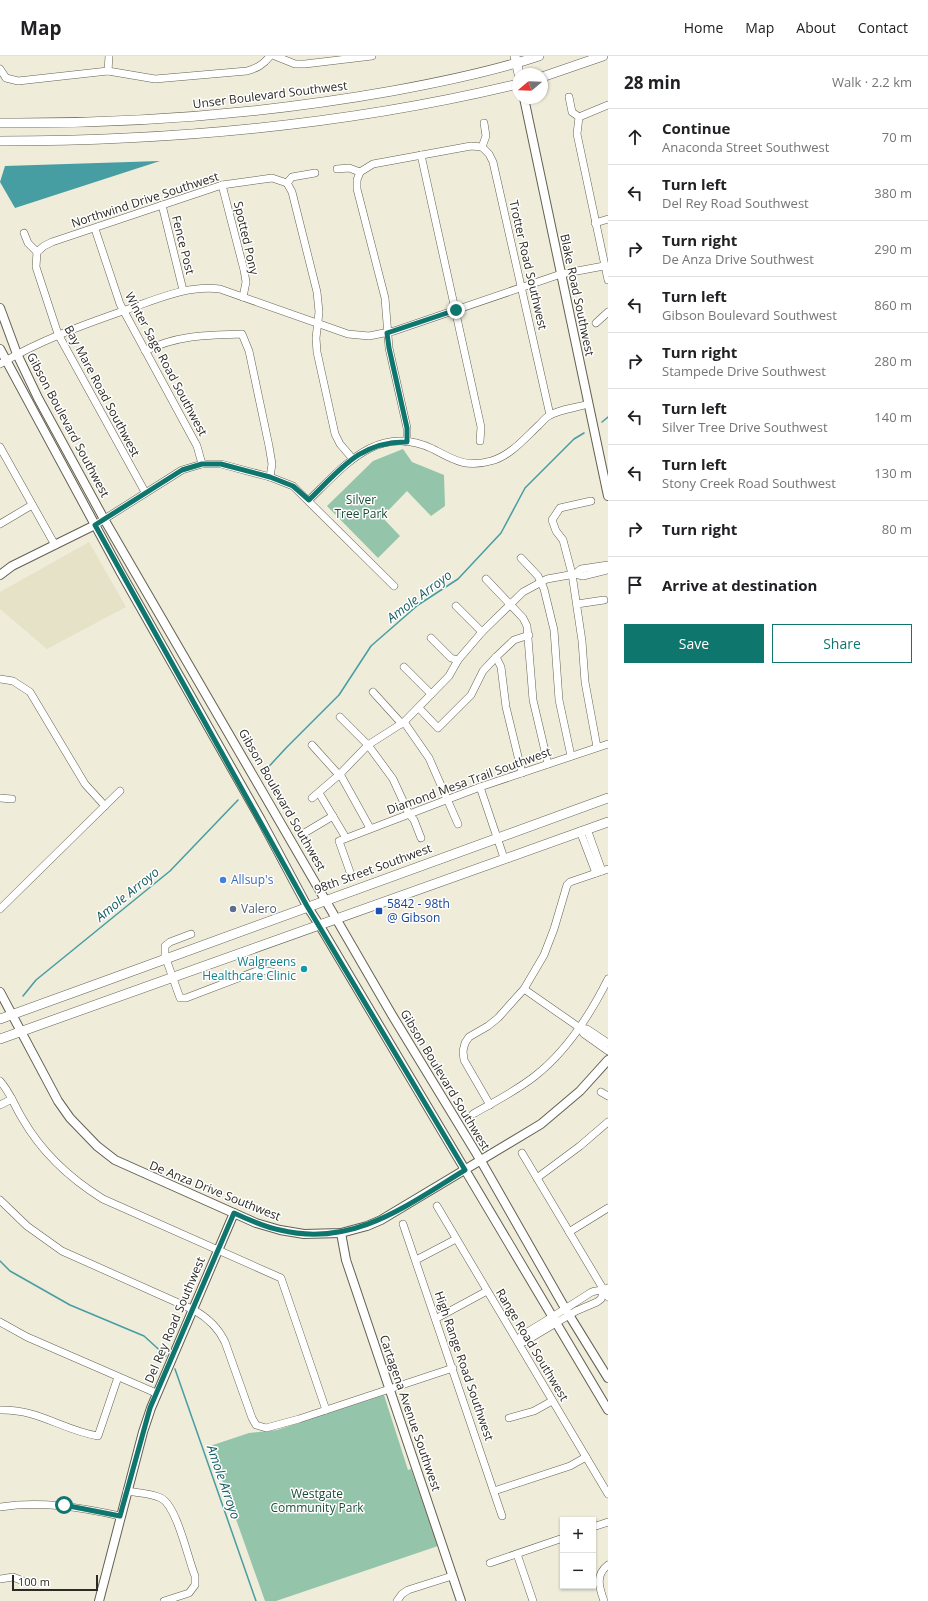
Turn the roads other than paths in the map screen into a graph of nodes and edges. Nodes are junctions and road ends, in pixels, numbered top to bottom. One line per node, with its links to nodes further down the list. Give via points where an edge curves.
1 (109, 56): 9 (street)
2 (270, 56): 9 (street, via 256,69 176,78 144,78)
3 (274, 56): 4 (street, via 295,64)
4 (372, 56)
5 (539, 56): 7 (main road, Unser Boulevard Southwest)
6 (603, 56): 10 (main road)
7 (516, 59): 16 (main road, Unser Boulevard Southwest, via 429,84 341,100 208,115 56,124)
8 (0, 69): 9 (street, via 6,78 18,81)
9 (108, 71)
10 (548, 75)
11 (512, 86): 19 (main road, via 384,112 260,129 128,139)
12 (569, 97): 15 (street, via 572,112)
13 (525, 104): 35 (street, Blake Road Southwest)
14 (608, 105): 15 (street)
15 (579, 117): 30 (street, via 577,134)
16 (0, 123)
17 (484, 123): 21 (street, via 486,136)
18 (0, 141): 19 (main road)
19 (26, 141): 20 (main road)
20 (0, 146)
21 (482, 147): 22 (street, via 471,146); 37 (street, Trotter Road Southwest, via 493,162)
22 (421, 156): 25 (street, via 373,164); 41 (street)
23 (338, 169): 25 (street, via 349,168)
24 (315, 172): 26 (street, via 292,177)
25 (360, 172): 46 (street, via 357,180 358,189 385,298)
26 (287, 183): 27 (street, Northwind Drive Southwest, via 272,178); 45 (street, via 292,192 317,292)
27 (222, 185): 28 (street, Northwind Drive Southwest); 39 (street, Spotted Pony, via 244,270 246,282)
28 (162, 205): 31 (street, Northwind Drive Southwest); 38 (street, Fence Post)
29 (608, 219): 30 (street)
30 (595, 223): 34 (street)
31 (95, 229): 33 (street, Northwind Drive Southwest, via 52,242); 42 (street, Winter Sage Road Southwest)
32 (24, 233): 33 (street, via 28,243)
33 (37, 252): 47 (street, Bay Mare Road Southwest, via 36,267)
34 (604, 266): 35 (street); 36 (street)
35 (561, 274): 37 (street); 52 (street, Blake Road Southwest)
36 (608, 280)
37 (522, 288): 41 (street); 53 (street, Trotter Road Southwest)
38 (183, 290): 39 (street, via 220,289); 42 (street)
39 (243, 297): 45 (street)
40 (0, 308): 50 (street, Gibson Boulevard Southwest)
41 (456, 310): 46 (street); 54 (street, via 481,427)
42 (123, 311): 47 (street); 49 (street, Winter Sage Road Southwest)
43 (608, 312): 44 (street)
44 (596, 323)
45 (318, 324): 46 (street, via 348,334 369,336); 57 (street, via 317,352 335,434)
46 (387, 333): 55 (street, via 407,428)
47 (58, 334): 50 (street); 60 (street, Bay Mare Road Southwest)
48 (0, 350): 51 (street, Gibson Boulevard Southwest)
49 (145, 350): 58 (street, Winter Sage Road Southwest, via 197,446); 59 (street, via 170,340 187,337 242,334 249,351 269,446 272,464)
50 (17, 354): 51 (street); 65 (street, Gibson Boulevard Southwest)
51 (2, 362): 67 (street, Gibson Boulevard Southwest)
52 (588, 404): 53 (street); 61 (street, Blake Road Southwest)
53 (550, 415): 55 (street, via 510,452 488,462 456,462 422,445)
54 (480, 441)
55 (407, 442): 57 (street, via 379,444)
56 (0, 447): 64 (street)
57 (352, 458): 62 (street)
58 (202, 464): 59 (street, via 221,464); 60 (street, via 182,470)
59 (270, 477): 62 (street, via 293,486)
60 (145, 492): 65 (street)
61 (608, 494)
62 (309, 500): 77 (street)
63 (591, 501): 73 (street, via 560,508 552,520 556,532 564,540)
64 (32, 505): 66 (street); 68 (street)
65 (104, 519): 67 (street); 124 (street, Gibson Boulevard Southwest)
66 (0, 524)
67 (95, 525): 68 (street); 125 (street, Gibson Boulevard Southwest)
68 (55, 545): 74 (street, via 12,566)
69 (521, 558): 76 (street)
70 (608, 565): 71 (street)
71 (592, 570): 72 (street); 73 (street, via 583,576)
72 (608, 570)
73 (573, 574): 76 (street); 80 (street)
74 (0, 575)
75 (486, 579): 79 (street)
76 (541, 582): 79 (street, via 523,592); 98 (street, via 554,630 559,700)
77 (394, 586)
78 (604, 600): 80 (street)
79 (510, 604): 82 (street); 83 (street, via 523,618)
80 (577, 604): 97 (street, via 585,682)
81 (456, 606): 82 (street)
82 (482, 632): 86 (street)
83 (529, 634): 85 (street, via 514,640); 99 (street, via 533,700)
84 (431, 638): 86 (street, via 451,658)
85 (496, 657): 91 (street, via 483,671 471,695 438,728); 100 (street, via 501,667 506,707)
86 (458, 660): 90 (street, via 449,676)
87 (404, 667): 90 (street)
88 (0, 680): 110 (street, via 13,681 30,692 85,784)
89 (373, 692): 93 (street)
90 (432, 694): 91 (street)
91 (419, 708): 93 (street)
92 (340, 717): 96 (street)
93 (403, 723): 96 (street); 109 (street, via 429,758)
94 (608, 744): 97 (street, Diamond Mesa Trail Southwest)
95 (312, 745): 101 (street)
96 (368, 745): 101 (street); 111 (street, via 393,779)
97 (597, 748): 98 (street, Diamond Mesa Trail Southwest)
98 (571, 756): 99 (street, Diamond Mesa Trail Southwest)
99 (548, 764): 100 (street, Diamond Mesa Trail Southwest)
100 (522, 773): 102 (street, Diamond Mesa Trail Southwest)
101 (340, 774): 104 (street); 115 (street)
102 (480, 787): 109 (street, Diamond Mesa Trail Southwest); 118 (street)
103 (120, 791): 110 (street)
104 (319, 793): 107 (street); 112 (street)
105 (0, 798): 106 (street)
106 (12, 798)
107 (312, 798)
108 (608, 798): 118 (main road, 98th Street Southwest)
109 (447, 800): 111 (street, Diamond Mesa Trail Southwest); 114 (street)
110 (105, 806): 126 (street)
111 (408, 814): 115 (street, Diamond Mesa Trail Southwest); 120 (street, via 414,820)
112 (333, 816): 117 (street); 119 (street)
113 (608, 822): 116 (main road)
114 (458, 824)
115 (370, 828): 119 (street, Diamond Mesa Trail Southwest)
116 (584, 830): 121 (main road); 122 (street)
117 (301, 834)
118 (498, 837): 121 (street); 124 (main road, 98th Street Southwest)
119 (346, 838): 123 (street, Diamond Mesa Trail Southwest, via 338,841)
120 (421, 838)
121 (504, 858): 127 (main road)
122 (602, 871): 134 (street, via 566,885 544,955)
123 (350, 872)
124 (325, 899): 125 (main road, 98th Street Southwest); 127 (street, Gibson Boulevard Southwest)
125 (307, 906): 128 (street, Gibson Boulevard Southwest); 130 (main road, 98th Street Southwest)
126 (0, 908)
127 (336, 920): 128 (main road); 154 (street, Gibson Boulevard Southwest)
128 (320, 926): 132 (main road); 155 (street, Gibson Boulevard Southwest)
129 (190, 934): 130 (street, via 167,943 164,949)
130 (167, 960): 132 (street); 136 (main road, 98th Street Southwest)
131 (273, 972): 132 (street, via 259,970 186,998 179,997)
132 (172, 978): 139 (main road)
133 (608, 979): 138 (street)
134 (524, 989): 138 (street); 150 (street, via 498,1018 469,1037 464,1046 464,1060)
135 (0, 992): 136 (street, De Anza Drive Southwest)
136 (12, 1015): 137 (main road, 98th Street Southwest); 139 (street, De Anza Drive Southwest)
137 (0, 1019)
138 (580, 1028): 141 (street, via 587,1029); 150 (street, via 548,1066 519,1088)
139 (21, 1032): 140 (main road); 160 (street, De Anza Drive Southwest, via 58,1101 96,1146 115,1160 137,1171)
140 (0, 1039)
141 (598, 1041): 142 (street); 143 (street)
142 (608, 1043)
143 (608, 1050)
144 (608, 1060): 154 (street, via 588,1083 541,1124)
145 (0, 1081): 148 (street, via 8,1089)
146 (601, 1092): 147 (street)
147 (608, 1096)
148 (12, 1099): 149 (street); 165 (street, via 50,1158 85,1188 103,1199)
149 (0, 1105)
150 (490, 1105): 151 (street)
151 (473, 1114)
152 (608, 1122): 156 (street)
153 (522, 1153): 156 (street)
154 (481, 1161): 155 (street, De Anza Drive Southwest); 172 (street, Gibson Boulevard Southwest)
155 (465, 1170): 163 (street, De Anza Drive Southwest, via 381,1220); 174 (street, Gibson Boulevard Southwest)
156 (537, 1178): 162 (street)
157 (0, 1200): 171 (street, via 27,1226 62,1251)
158 (438, 1206): 164 (street, Range Road Southwest)
159 (608, 1208): 162 (street)
160 (234, 1213): 163 (street, De Anza Drive Southwest, via 268,1227 292,1233); 165 (street, Del Rey Road Southwest)
161 (403, 1224): 166 (street, High Range Road Southwest)
162 (569, 1232): 168 (street)
163 (341, 1233): 180 (street, Cartagena Avenue Southwest, via 346,1260)
164 (456, 1239): 166 (street); 167 (street, Range Road Southwest)
165 (218, 1249): 171 (street, Del Rey Road Southwest); 184 (street, via 281,1278)
166 (416, 1260): 173 (street, High Range Road Southwest)
167 (487, 1291): 173 (street); 176 (street, Range Road Southwest)
168 (607, 1292): 169 (street, via 597,1290); 170 (street)
169 (586, 1296): 170 (street); 172 (street)
170 (592, 1304): 172 (street)
171 (194, 1310): 181 (street, Del Rey Road Southwest); 184 (street, via 210,1321 221,1333 256,1425 266,1428)
172 (568, 1312): 174 (street); 179 (street, Gibson Boulevard Southwest)
173 (437, 1318): 177 (street, High Range Road Southwest)
174 (554, 1320): 176 (street, via 521,1336); 185 (street, Gibson Boulevard Southwest)
175 (0, 1322): 178 (street, via 27,1337)
176 (518, 1342): 182 (street, Range Road Southwest)
177 (453, 1368): 180 (street); 189 (street, High Range Road Southwest)
178 (118, 1377): 181 (street); 183 (street, via 98,1436 80,1432 26,1411)
179 (608, 1378)
180 (388, 1388): 184 (street); 200 (street, Cartagena Avenue Southwest)
181 (156, 1394): 188 (street, Del Rey Road Southwest, via 142,1432)
182 (552, 1401): 186 (street, via 534,1411); 187 (street, Range Road Southwest)
183 (0, 1410)
184 (326, 1410)
185 (608, 1410)
186 (509, 1418)
187 (586, 1457): 189 (street, via 570,1466); 190 (street, Range Road Southwest)
188 (127, 1491): 192 (street, Del Rey Road Southwest); 204 (street, via 166,1502 174,1515 195,1576 195,1585 190,1593)
189 (494, 1491): 193 (street, High Range Road Southwest)
190 (608, 1494)
191 (0, 1507): 192 (street, via 64,1505)
192 (120, 1516): 203 (street, Del Rey Road Southwest)
193 (502, 1516)
194 (608, 1522): 195 (street)
195 (596, 1526)
196 (560, 1539): 197 (street)
197 (517, 1554): 198 (street); 207 (street)
198 (490, 1563)
199 (608, 1565): 208 (street, via 601,1572 598,1582)
200 (452, 1576): 205 (street, via 408,1590); 206 (street, Cartagena Avenue Southwest)
201 (0, 1579): 202 (street, via 13,1577)
202 (23, 1581)
203 (99, 1601)
204 (164, 1601)
205 (396, 1601)
206 (461, 1601)
207 (533, 1601)
208 (604, 1601)

